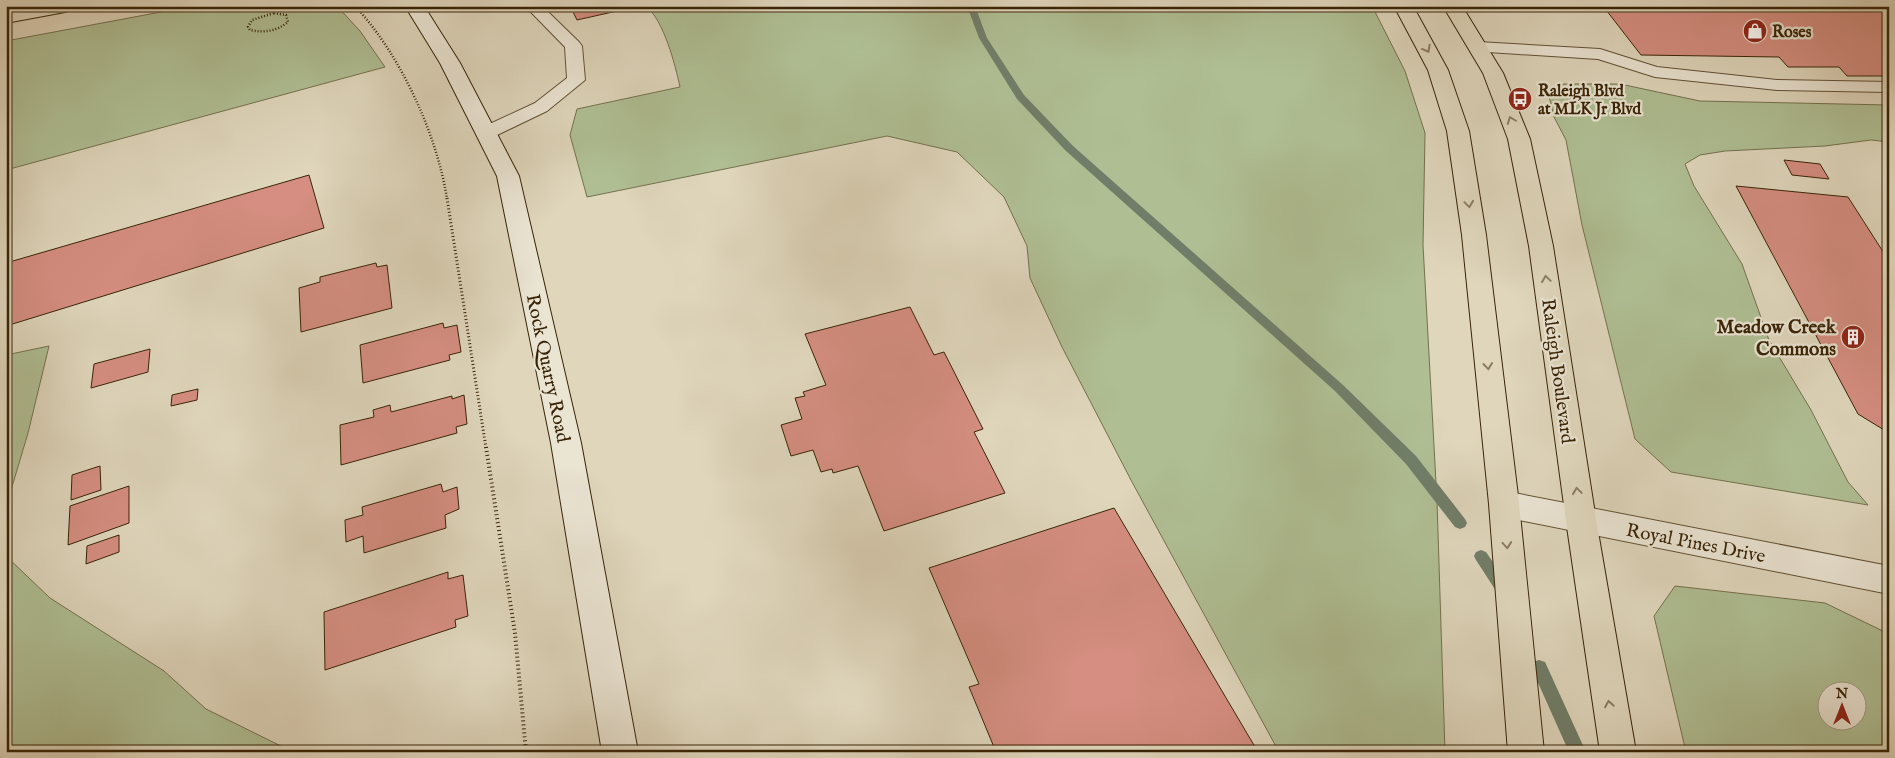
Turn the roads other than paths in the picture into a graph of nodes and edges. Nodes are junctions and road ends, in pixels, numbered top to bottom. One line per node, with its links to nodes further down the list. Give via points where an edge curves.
1 (65, 6): 6 (main road)
2 (414, 6): 9 (main road, Rock Quarry Road, via 450,63)
3 (533, 6): 9 (lane, via 574,46 576,80 541,107)
4 (1403, 6): 10 (main road, one-way to 10, via 1438,70 1458,132 1474,235)
5 (1452, 6): 7 (main road, Raleigh Boulevard)
6 (6, 17)
7 (1478, 47): 8 (lane, via 1600,54 1655,72 1777,85); 11 (main road, Raleigh Boulevard, one-way to 7, via 1541,246 1519,138 1493,73)
8 (1889, 87)
9 (486, 133): 13 (main road, Rock Quarry Road, via 508,176 562,424)
10 (1504, 504): 11 (main road, Royal Pines Drive); 14 (main road, one-way to 14)
11 (1581, 520): 12 (main road, Royal Pines Drive); 15 (main road, Raleigh Boulevard, one-way to 11)
12 (1889, 580)
13 (620, 752)
14 (1526, 752)
15 (1618, 752)

